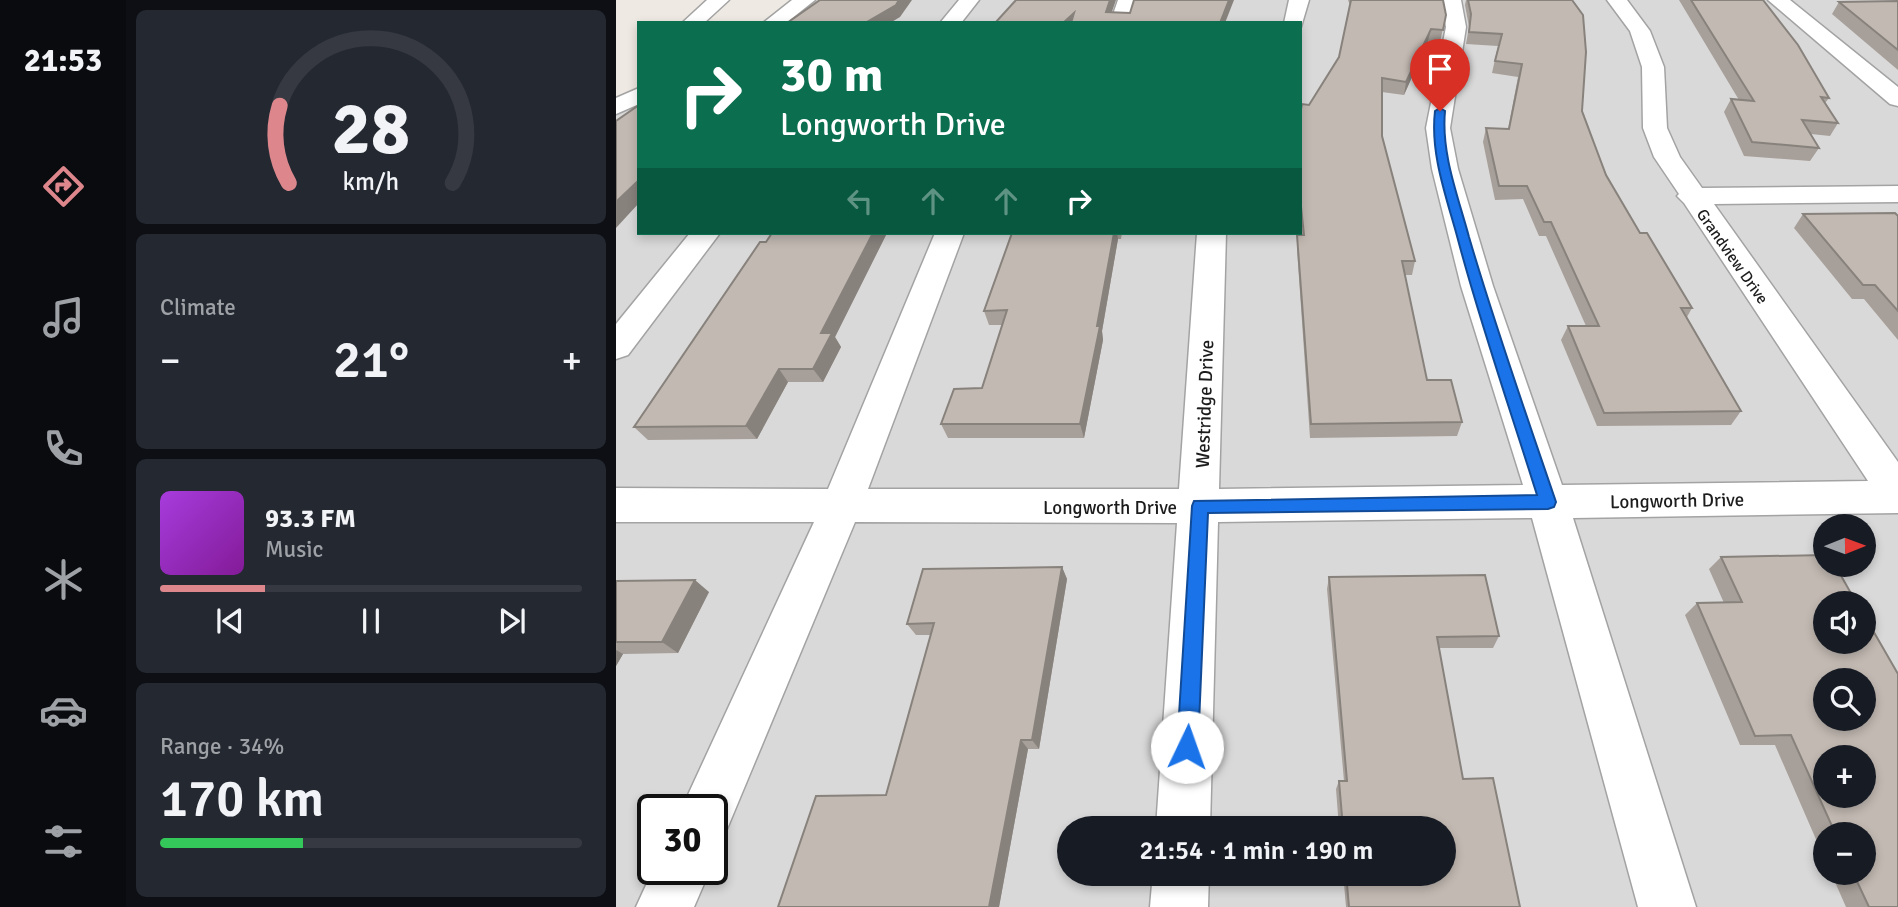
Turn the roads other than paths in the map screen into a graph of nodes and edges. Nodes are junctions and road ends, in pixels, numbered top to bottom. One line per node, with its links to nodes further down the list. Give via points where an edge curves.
1 (719, 0): 9 (street)
2 (805, 0): 10 (street)
3 (969, 0): 11 (street)
4 (1128, 0): 12 (street)
5 (1299, 0): 13 (street)
6 (1451, 0): 24 (street, via 1456,27 1438,128 1444,169)
7 (1617, 0): 18 (street, Grandview Drive, via 1640,31 1653,67 1655,128)
8 (1778, 0): 15 (street)
9 (694, 21)
10 (776, 21)
11 (952, 21)
12 (1121, 21)
13 (1294, 21)
14 (637, 96): 16 (street)
15 (1898, 99)
16 (616, 107)
17 (1898, 194): 18 (street)
18 (1691, 196): 23 (street, Grandview Drive)
19 (703, 235): 22 (street)
20 (948, 235): 27 (street)
21 (1211, 235): 26 (street, Westridge Drive)
22 (616, 347)
23 (1898, 495): 24 (street, Longworth Drive)
24 (1548, 502): 26 (street, Longworth Drive); 34 (street)
25 (616, 505): 27 (street, Longworth Drive)
26 (1200, 506): 27 (street, Longworth Drive); 29 (street, Westridge Drive)
27 (841, 507): 28 (street)
28 (715, 794)
29 (1184, 816)
30 (675, 885): 32 (street)
31 (1180, 886): 33 (street)
32 (665, 907)
33 (1179, 907)
34 (1667, 907)

